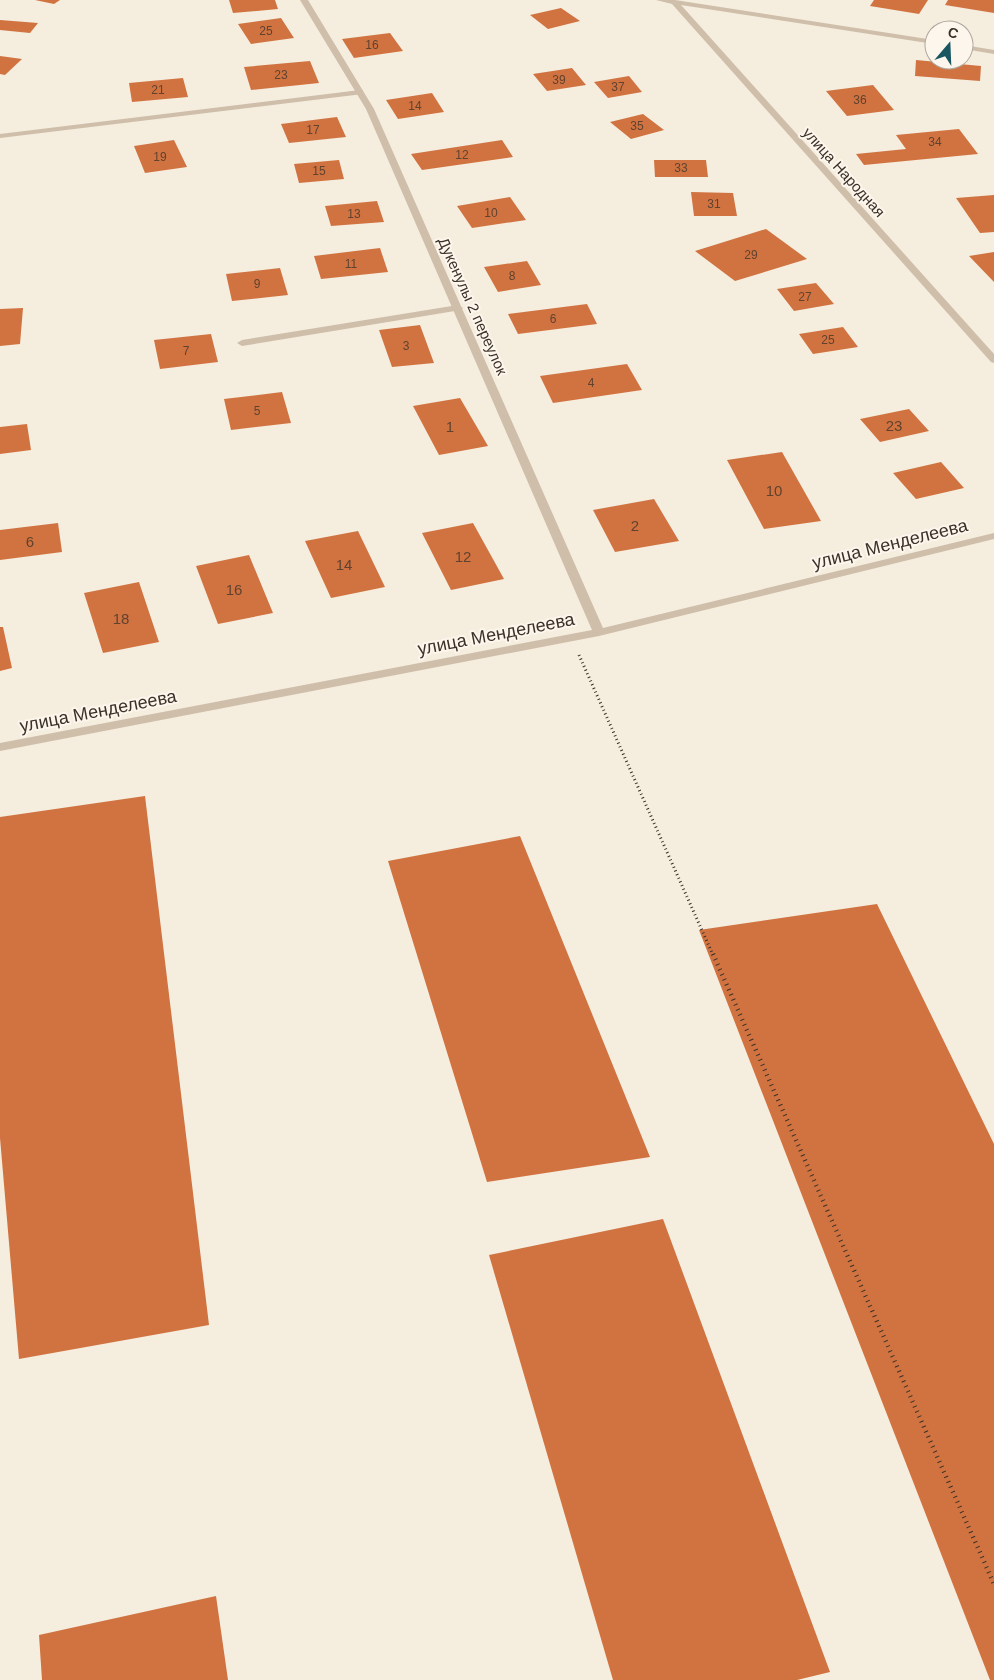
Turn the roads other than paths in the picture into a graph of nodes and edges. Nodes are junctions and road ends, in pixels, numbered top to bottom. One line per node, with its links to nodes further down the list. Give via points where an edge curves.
1 (304, 0): 7 (street, Дукенулы 2 переулок)
2 (660, 0): 3 (street)
3 (674, 2): 4 (street); 11 (street, улица Народная)
4 (924, 40)
5 (974, 49): 6 (street)
6 (994, 52)
7 (360, 92): 8 (street); 9 (street, Дукенулы 2 переулок)
8 (0, 136)
9 (458, 308): 10 (street); 13 (street, Дукенулы 2 переулок)
10 (242, 343)
11 (994, 360)
12 (994, 536): 13 (street, улица Менделеева)
13 (600, 632): 14 (street, улица Менделеева)
14 (0, 747)

